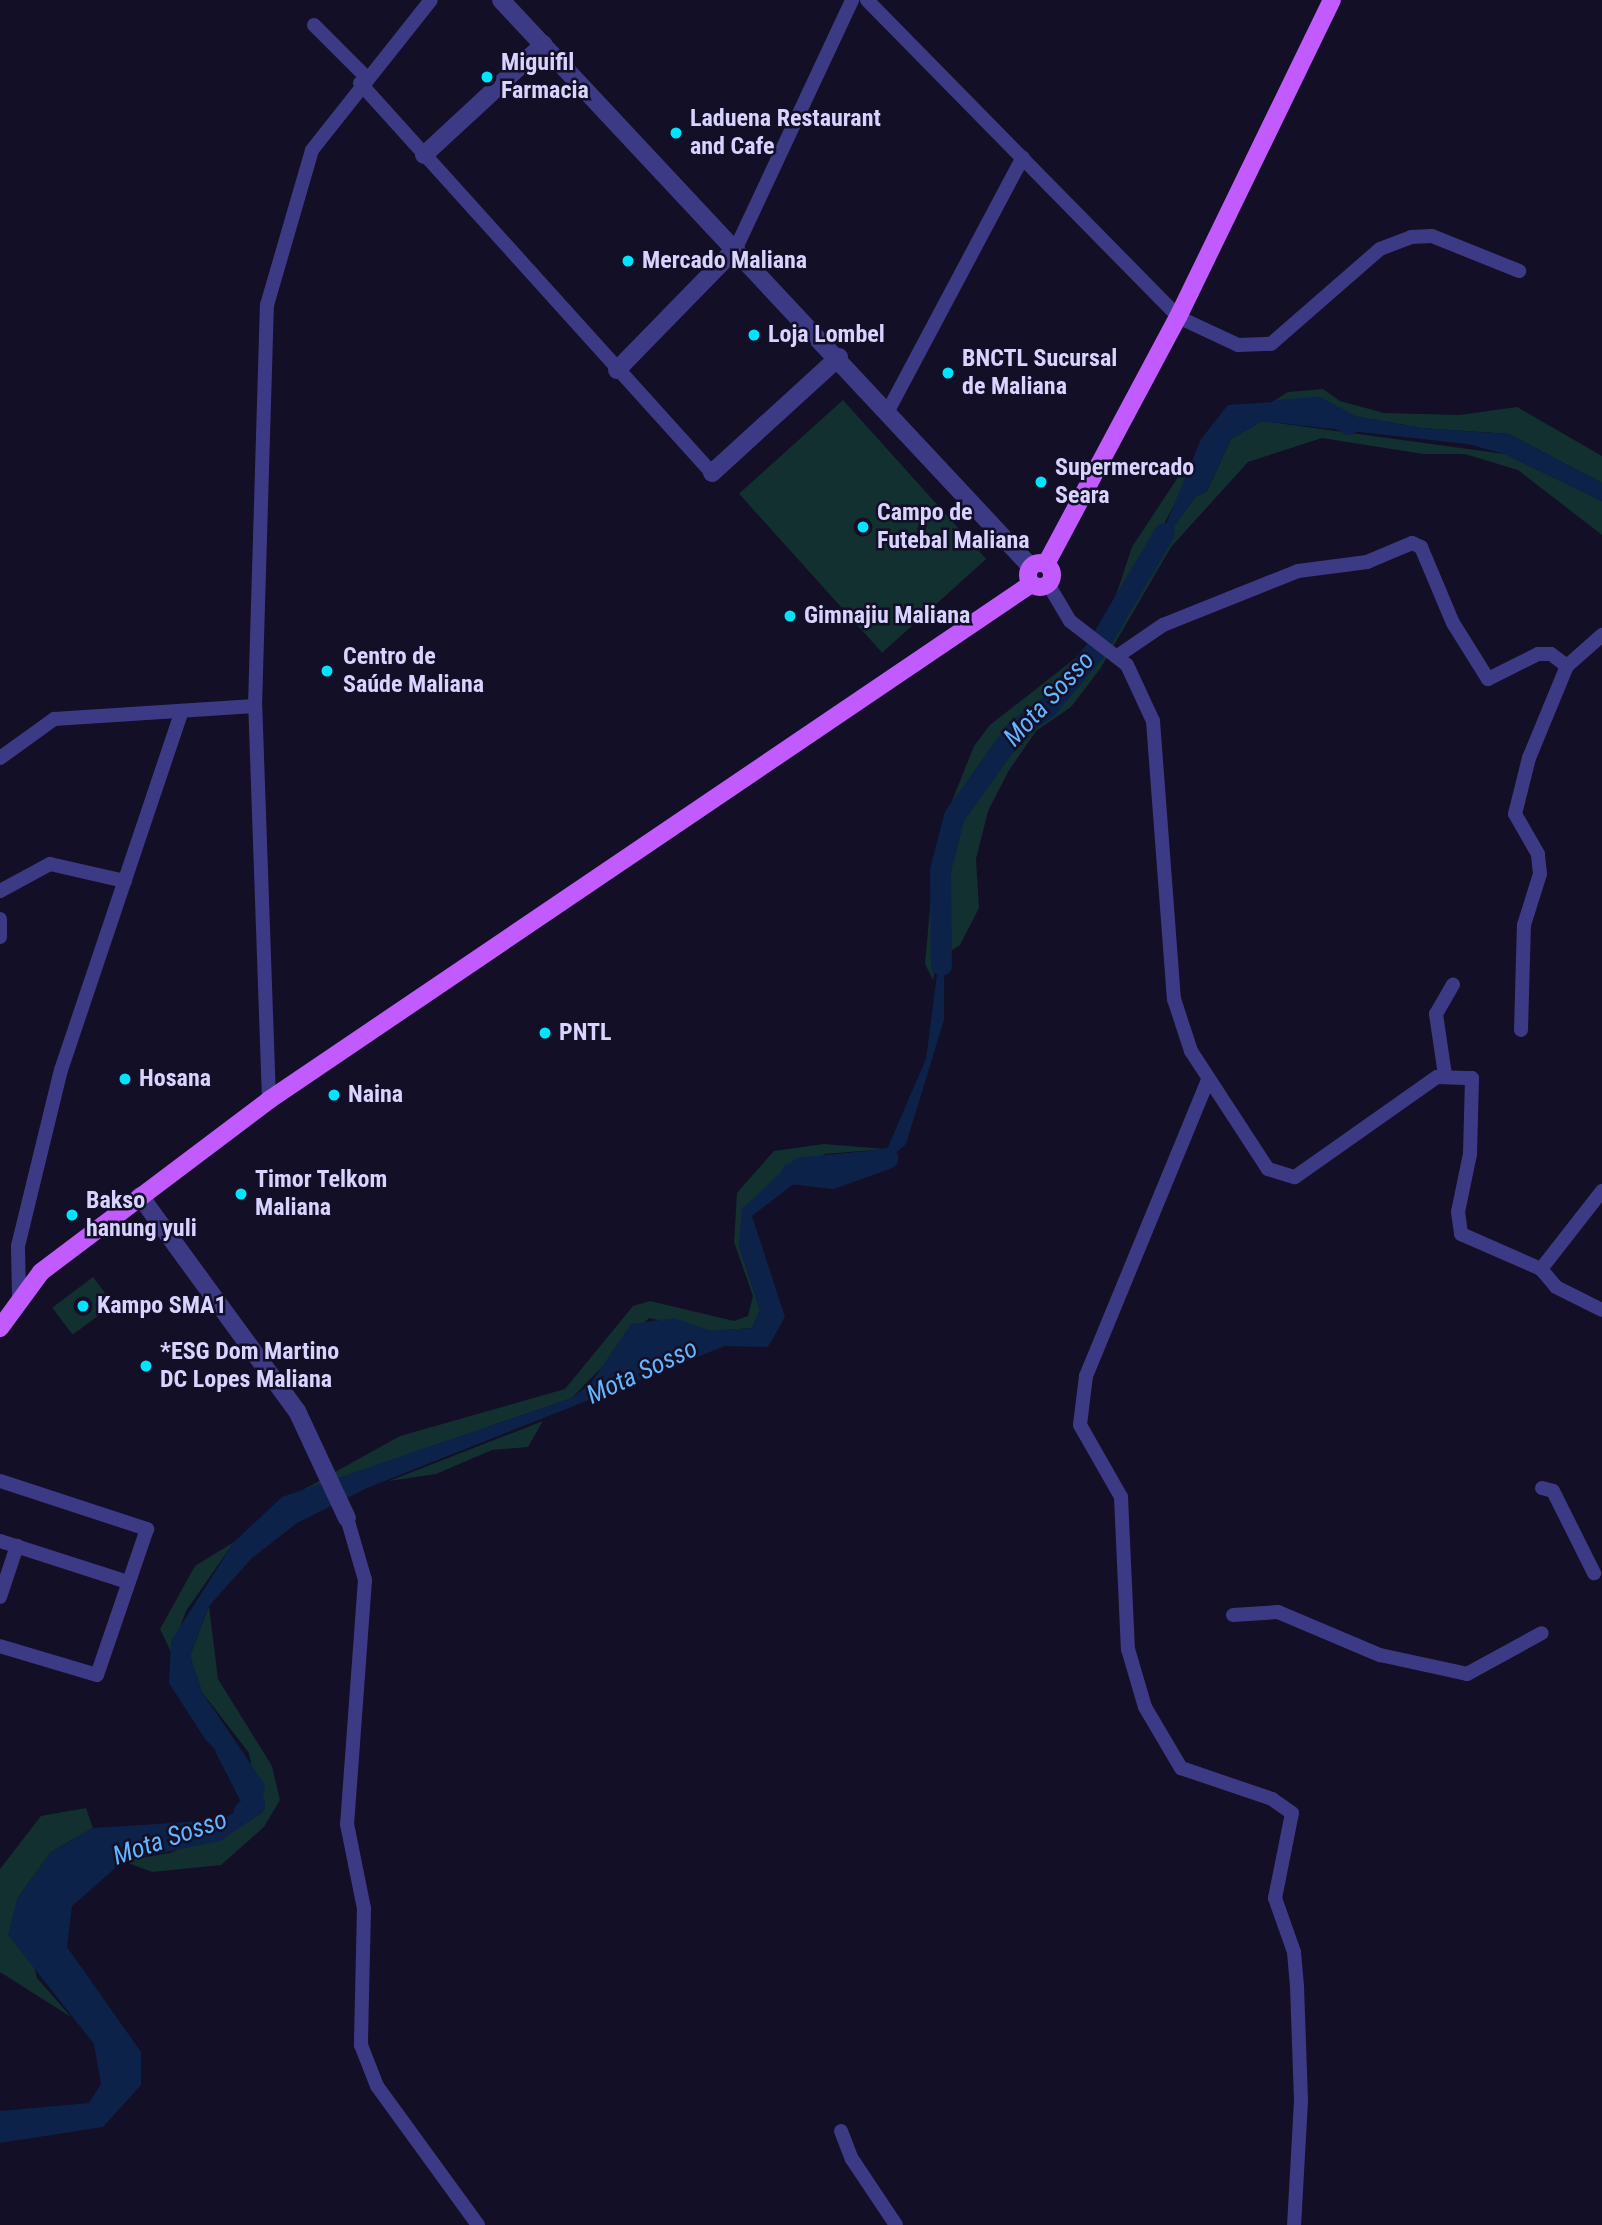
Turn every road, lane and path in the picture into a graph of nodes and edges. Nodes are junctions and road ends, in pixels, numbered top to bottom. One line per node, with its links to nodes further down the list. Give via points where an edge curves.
1 (431, 0): 8 (street)
2 (501, 0): 7 (street)
3 (852, 0): 11 (street)
4 (867, 0): 10 (street)
5 (1332, 0): 13 (main road)
6 (314, 25): 8 (street)
7 (544, 44): 9 (street); 11 (street)
8 (363, 80): 9 (street); 22 (street, via 312,150 267,304)
9 (424, 155): 15 (street)
10 (1023, 157): 13 (street); 16 (street)
11 (736, 248): 14 (street); 15 (street)
12 (1519, 271): 13 (street, via 1432,236 1411,237 1380,249 1270,344 1238,345)
13 (1178, 317): 18 (main road)
14 (839, 357): 16 (street); 17 (street)
15 (617, 370): 17 (street)
16 (889, 409): 18 (street)
17 (712, 473)
18 (1039, 575): 20 (street, via 1070,621); 33 (main road)
19 (1602, 635): 21 (street)
20 (1119, 655): 21 (street, via 1163,625 1298,571 1346,567 1412,543 1421,547 1453,623 1488,679 1538,654 1551,654); 32 (street, via 1153,721 1174,999)
21 (1567, 666): 30 (street, via 1529,758 1515,814 1538,854 1540,874 1524,925)
22 (255, 706): 23 (street); 33 (street)
23 (182, 711): 24 (street, via 54,719); 25 (street)
24 (0, 758)
25 (125, 881): 26 (street, via 50,864); 37 (street, via 61,1070 18,1246)
26 (0, 891)
27 (0, 919): 28 (street)
28 (0, 937)
29 (1453, 984): 31 (street, via 1436,1014)
30 (1521, 1030)
31 (1444, 1075): 32 (street, via 1295,1177 1268,1169); 36 (street, via 1472,1078 1471,1144 1458,1212 1461,1234)
32 (1208, 1080): 54 (street, via 1086,1376 1080,1425 1121,1497 1128,1649 1145,1707 1181,1768 1272,1799 1292,1813 1275,1898 1294,1952 1297,1986 1301,2101)
33 (269, 1100): 35 (main road)
34 (1602, 1191): 36 (street)
35 (140, 1196): 37 (main road); 42 (street, via 296,1411)
36 (1541, 1269): 38 (street, via 1556,1287)
37 (19, 1295): 39 (main road)
38 (1602, 1310)
39 (0, 1328)
40 (0, 1481): 46 (street, via 147,1529)
41 (1542, 1488): 45 (street, via 1553,1491)
42 (347, 1518): 52 (street, via 365,1580 347,1824 364,1908 361,2045 377,2086)
43 (0, 1541): 44 (street)
44 (17, 1546): 46 (street); 47 (street)
45 (1594, 1573)
46 (128, 1582): 50 (street, via 97,1675)
47 (0, 1597)
48 (1233, 1615): 49 (street, via 1278,1612 1380,1655 1467,1674)
49 (1542, 1633)
50 (0, 1646)
51 (841, 2131): 53 (street, via 852,2159)
52 (478, 2225)
53 (896, 2225)
54 (1294, 2225)

